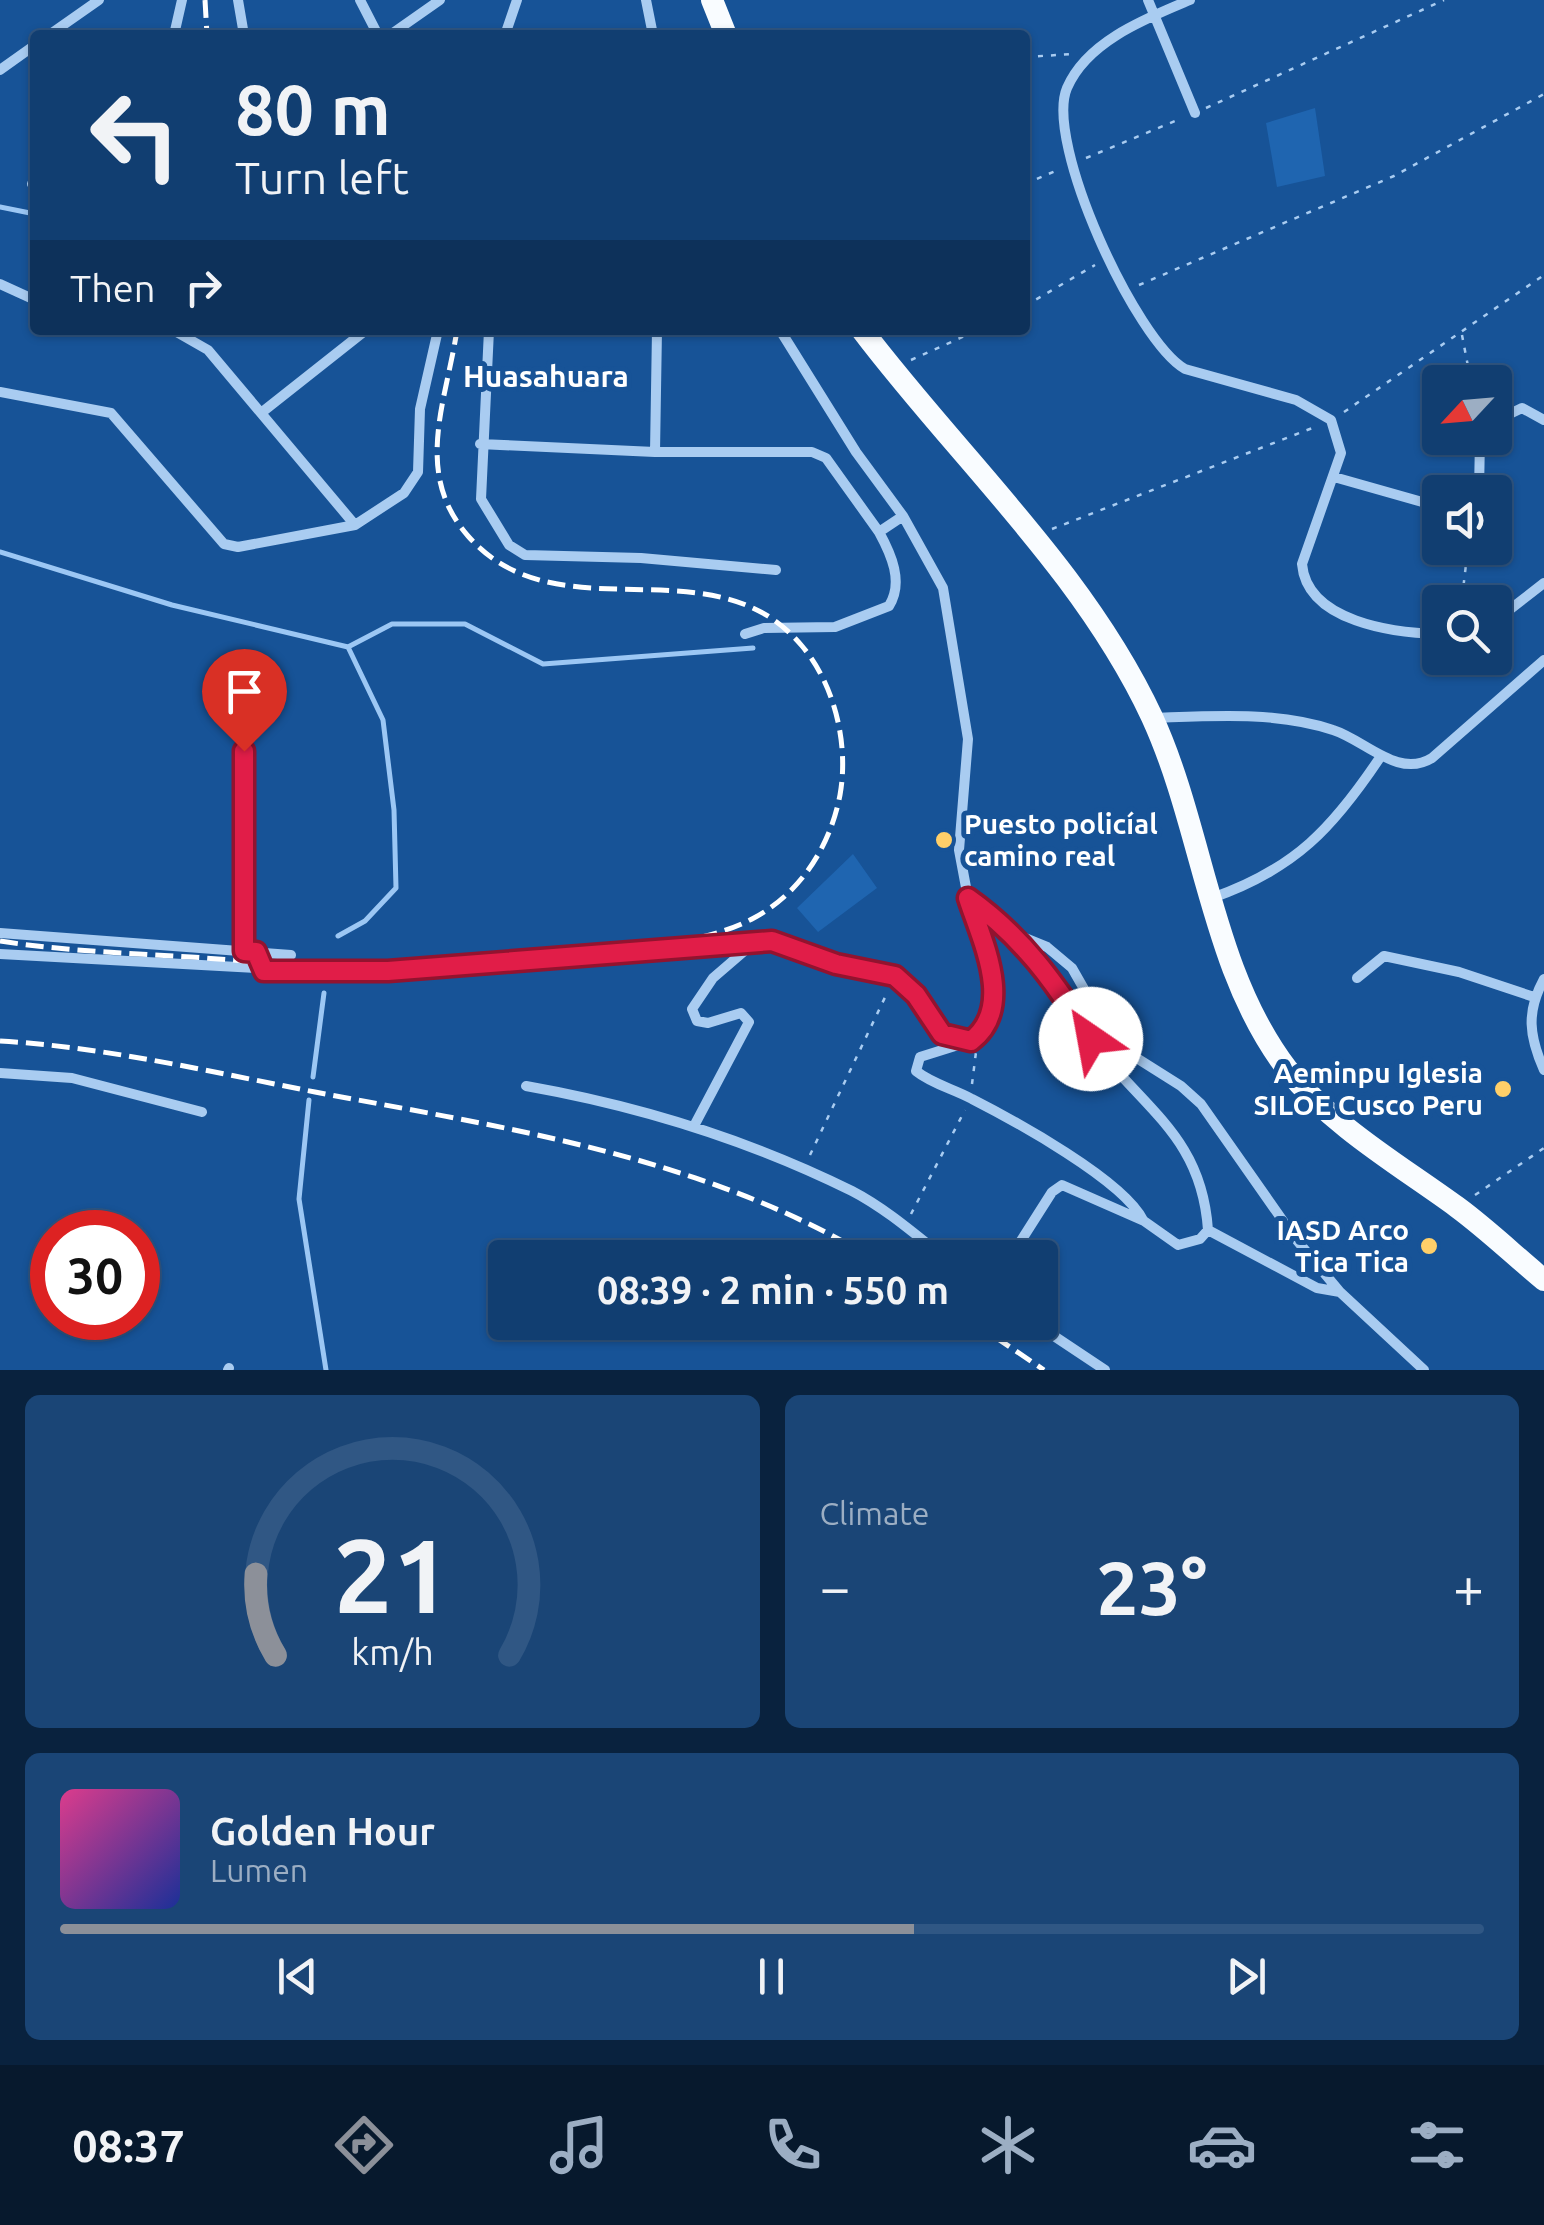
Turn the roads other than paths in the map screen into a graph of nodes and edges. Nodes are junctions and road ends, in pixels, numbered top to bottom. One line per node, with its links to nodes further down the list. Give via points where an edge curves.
1 (99, 0): 12 (street)
2 (182, 0): 13 (street)
3 (238, 0): 14 (street)
4 (360, 0): 15 (street)
5 (440, 0): 16 (street)
6 (517, 0): 17 (street)
7 (646, 0): 18 (street)
8 (712, 0): 19 (highway)
9 (1148, 0): 11 (street)
10 (1190, 0): 11 (street)
11 (1152, 16): 22 (street); 38 (street, via 1093,53 1066,90 1072,165 1124,292 1153,341 1185,369 1296,400 1331,420 1341,448)
12 (56, 30)
13 (175, 30)
14 (243, 30)
15 (375, 30)
16 (397, 30)
17 (507, 30)
18 (652, 30)
19 (724, 30)
20 (30, 49): 21 (street)
21 (0, 70)
22 (1195, 113)
23 (0, 284): 24 (street)
24 (30, 298)
25 (182, 335): 33 (street, via 208,350)
26 (360, 335): 33 (street)
27 (437, 335): 41 (street, via 420,409 418,472 404,494)
28 (490, 335): 36 (street)
29 (657, 335): 37 (street)
30 (783, 335): 40 (street)
31 (866, 335): 49 (highway, via 1032,537 1091,616)
32 (0, 392): 41 (street, via 111,413 224,544)
33 (261, 413): 41 (street)
34 (1512, 413): 35 (street, via 1522,408)
35 (1544, 420)
36 (480, 444): 37 (street); 43 (street, via 481,500 509,545 525,556)
37 (655, 452): 42 (street, via 820,454)
38 (1334, 477): 39 (street); 46 (street, via 1304,549 1308,588 1361,622)
39 (1422, 501)
40 (903, 516): 42 (street); 52 (street, via 943,588 968,739 959,850)
41 (354, 525)
42 (879, 532): 47 (street, via 896,585 889,606 836,627)
43 (776, 570)
44 (1544, 583): 45 (street)
45 (1512, 608)
46 (1422, 631)
47 (745, 634)
48 (1544, 660): 51 (street, via 1424,763)
49 (1152, 718): 51 (street, via 1287,719 1334,730); 53 (highway)
50 (244, 751): 57 (street)
51 (1381, 756): 53 (street, via 1313,844 1261,879)
52 (968, 898): 55 (street); 66 (street, via 995,983)
53 (1211, 898): 76 (highway, via 1248,1002 1289,1070 1348,1129)
54 (0, 932): 57 (street)
55 (1015, 934): 73 (street, via 1100,1052 1167,1121 1199,1172); 77 (street, via 1047,947 1072,968 1116,1045 1201,1104)
56 (757, 941): 60 (street, via 388,971); 66 (street, via 895,976 942,1034); 71 (street, via 713,978 692,1009 697,1022 741,1013 749,1022)
57 (250, 951): 59 (street); 60 (street)
58 (0, 954): 60 (street)
59 (292, 956)
60 (264, 971)
61 (1357, 978): 63 (street, via 1384,956)
62 (1544, 979): 63 (street)
63 (1534, 997): 65 (street)
64 (1544, 1021): 65 (street)
65 (1530, 1024): 67 (street)
66 (974, 1038): 72 (street, via 920,1057 914,1066 1109,1182)
67 (1544, 1070)
68 (0, 1073): 70 (street, via 72,1078)
69 (526, 1086): 71 (street)
70 (202, 1112)
71 (694, 1126): 74 (street, via 853,1192)
72 (1144, 1221): 73 (street, via 1178,1245); 75 (street, via 1062,1185)
73 (1208, 1230): 77 (street, via 1316,1288)
74 (920, 1240)
75 (1021, 1240)
76 (1544, 1280)
77 (1340, 1292): 80 (street)
78 (1058, 1339): 79 (street)
79 (1105, 1370)
80 (1424, 1370)

